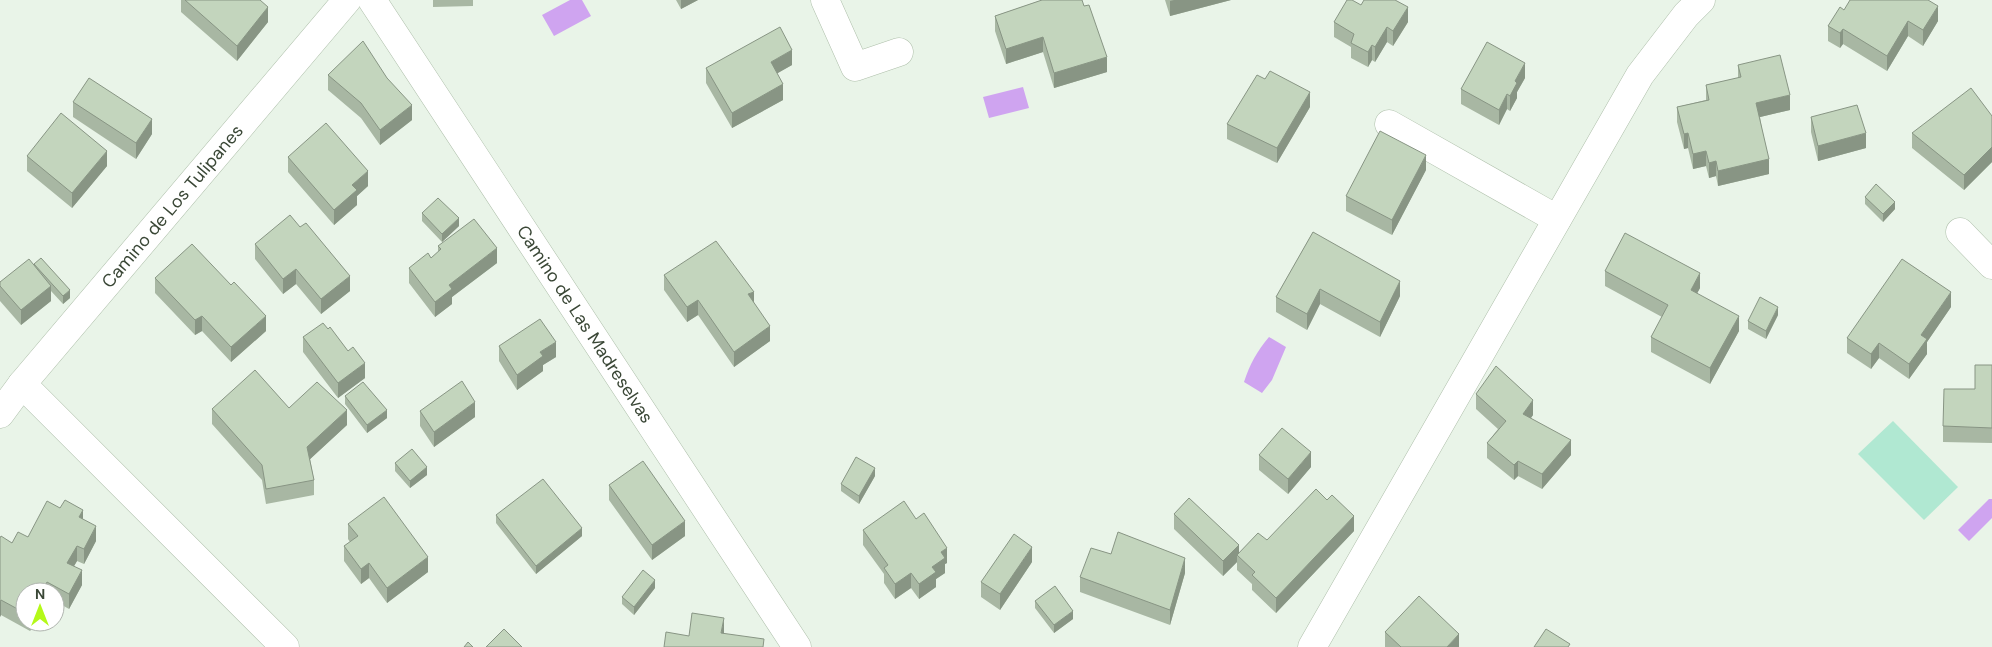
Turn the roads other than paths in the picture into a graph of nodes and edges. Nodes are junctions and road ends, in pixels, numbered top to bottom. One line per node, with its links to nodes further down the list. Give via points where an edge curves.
1 (347, 0): 10 (street, Camino de Los Tulipanes)
2 (372, 0): 13 (street, Camino de Las Madreselvas)
3 (825, 0): 5 (street, via 855,67)
4 (1701, 0): 7 (street, via 1640,75)
5 (899, 52)
6 (1389, 124): 7 (street)
7 (1558, 218): 14 (street)
8 (1960, 232): 9 (street)
9 (1992, 265)
10 (22, 384): 11 (street, Camino de Los Tulipanes); 12 (street)
11 (0, 414)
12 (285, 647)
13 (797, 647)
14 (1312, 647)

